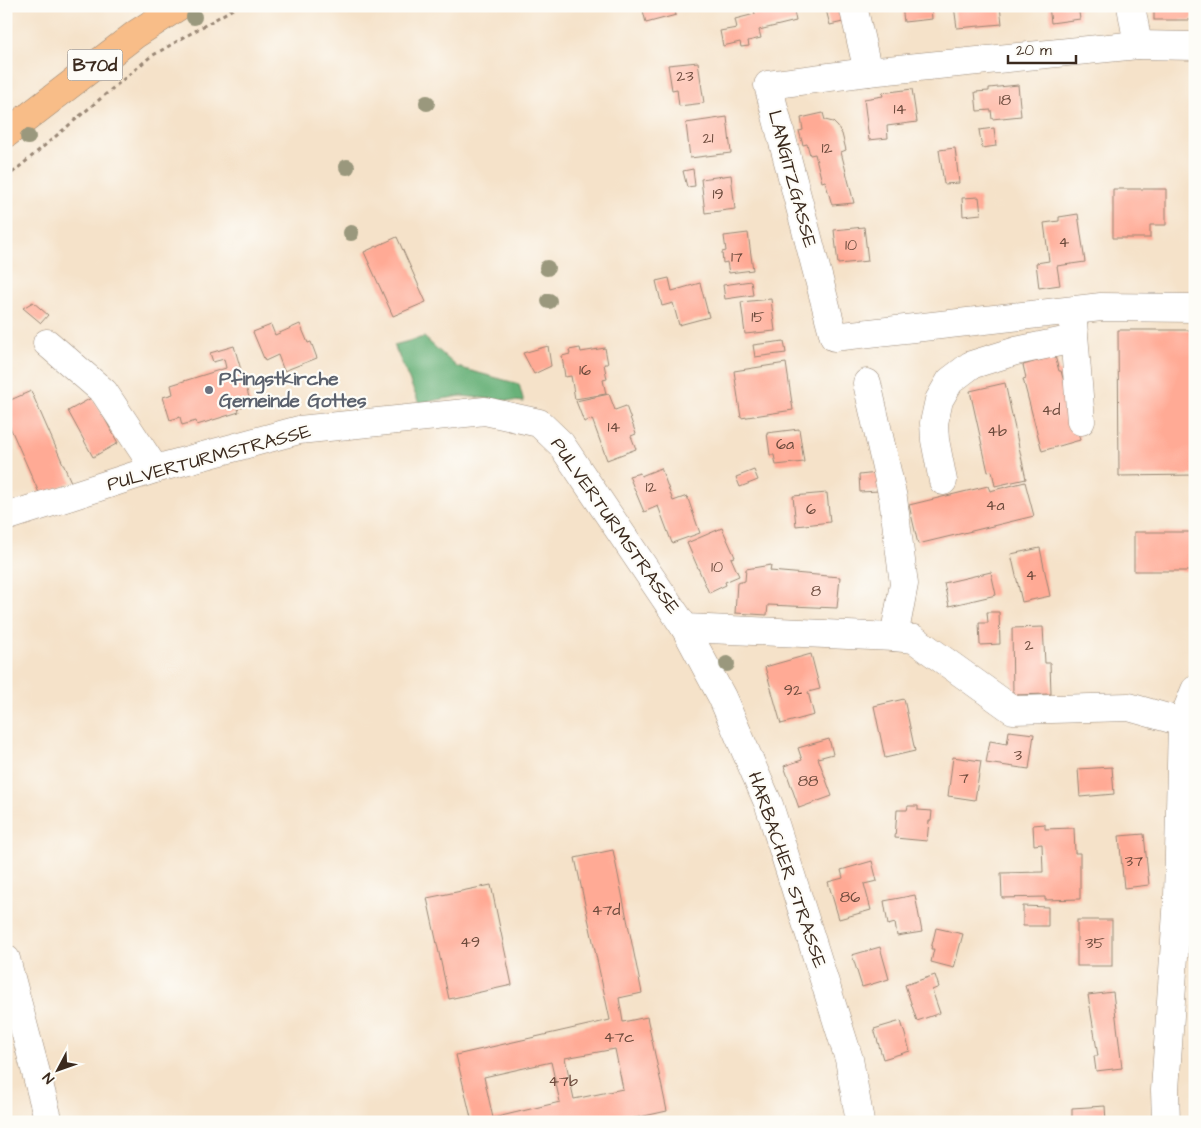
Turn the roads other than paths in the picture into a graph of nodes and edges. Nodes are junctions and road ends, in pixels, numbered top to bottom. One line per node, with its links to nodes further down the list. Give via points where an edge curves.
1 (179, 6): 7 (main road, B70d, via 136,34)
2 (854, 6): 6 (street)
3 (1131, 6): 4 (street)
4 (1138, 45): 5 (street, LANGITZGASSE); 6 (street, LANGITZGASSE)
5 (1195, 46)
6 (868, 72): 9 (street, LANGITZGASSE, via 768,85 834,337)
7 (6, 134)
8 (1195, 308): 9 (street, LANGITZGASSE, via 1101,307)
9 (1072, 311): 10 (street)
10 (1074, 339): 13 (street); 15 (street, via 1016,351 971,365 950,381 939,400 934,423)
11 (47, 343): 14 (street, via 104,392)
12 (867, 383): 18 (street, via 893,498 904,584)
13 (1081, 422)
14 (155, 469): 16 (street, PULVERTURMSTRASSE); 17 (street, PULVERTURMSTRASSE, via 299,430 485,411 539,423 561,444)
15 (943, 481)
16 (6, 518)
17 (685, 628): 18 (street, PULVERTURMSTRASSE); 23 (street, HARBACHER STRASSE, via 722,697 769,805 849,1058)
18 (894, 636): 20 (street, PULVERTURMSTRASSE, via 914,639 1013,710 1129,707)
19 (1195, 690): 20 (street)
20 (1182, 722): 24 (street, via 1178,897 1165,1090)
21 (6, 959): 22 (street)
22 (49, 1122)
23 (860, 1122)
24 (1166, 1122)

